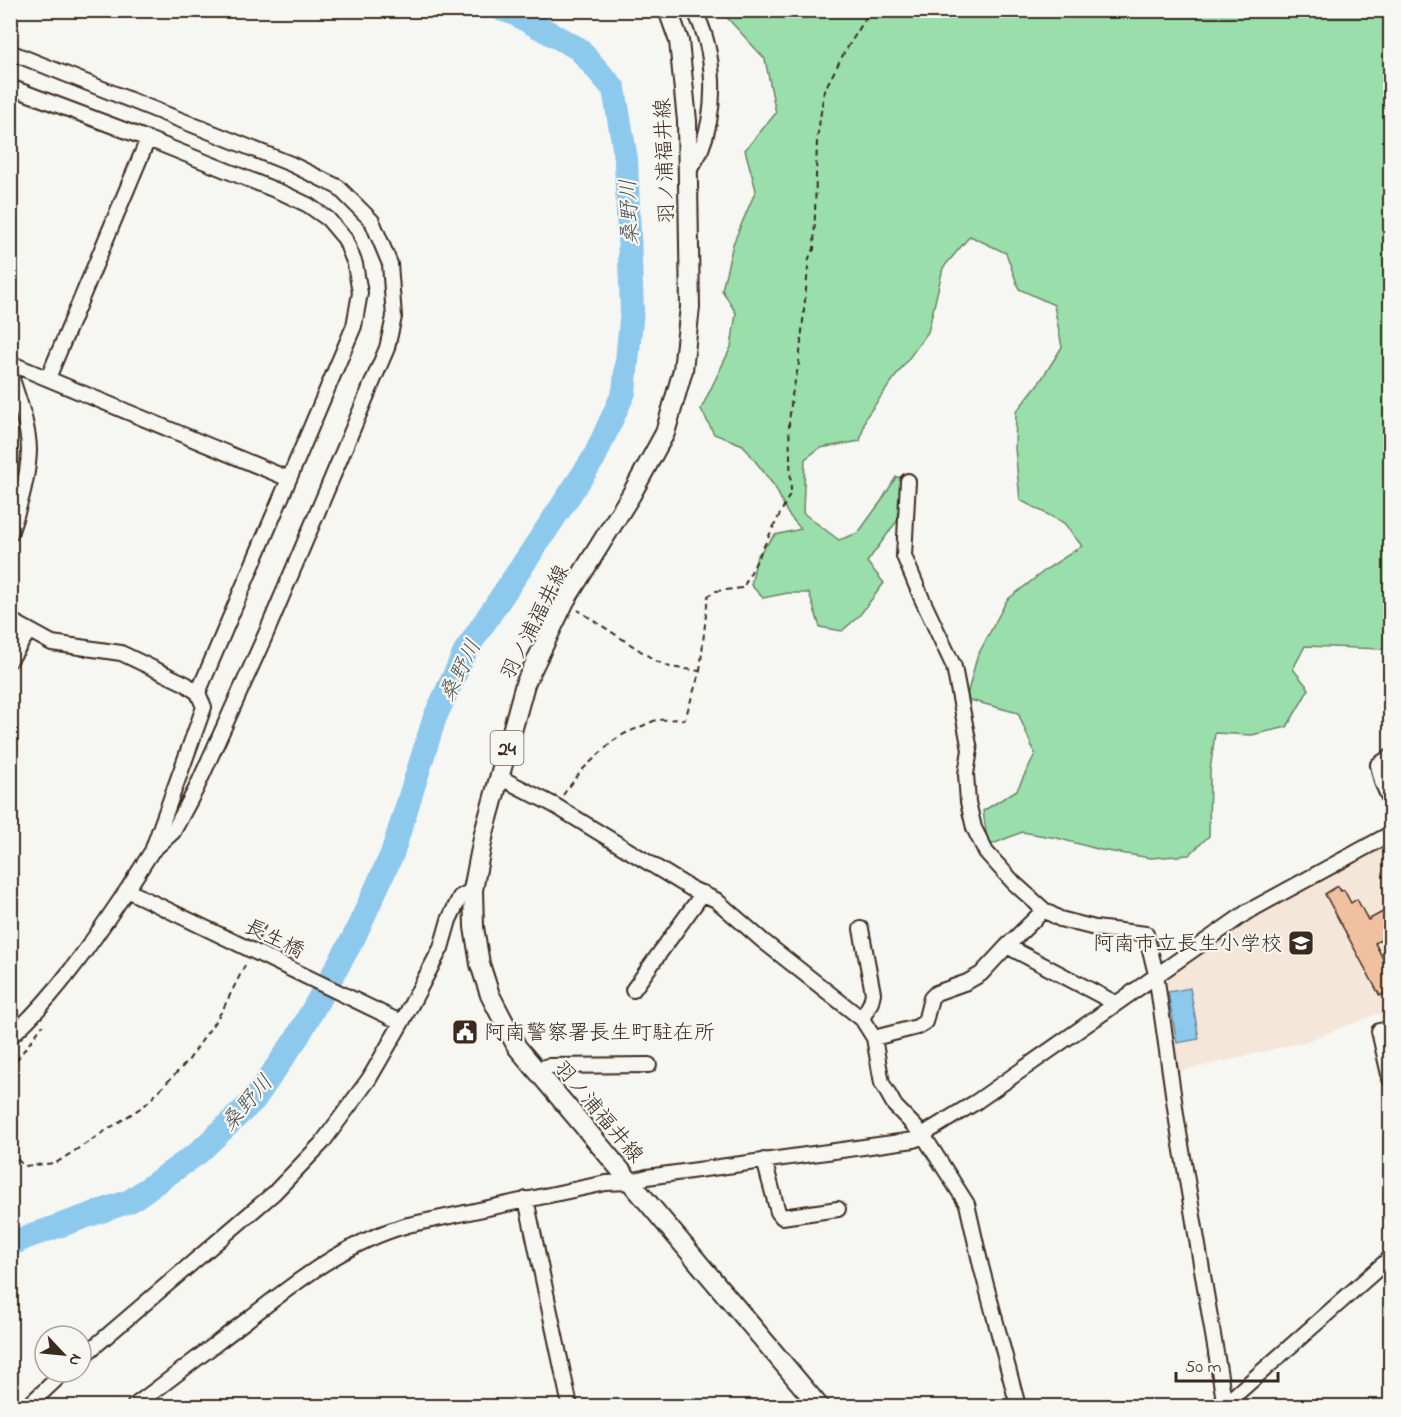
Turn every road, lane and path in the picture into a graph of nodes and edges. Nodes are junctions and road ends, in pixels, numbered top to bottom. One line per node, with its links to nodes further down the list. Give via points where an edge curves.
1 (668, 10): 7 (main road, 羽ノ浦福井線 / 24, via 679,41)
2 (694, 10): 7 (street, via 710,55 711,99 700,152)
3 (871, 10): 18 (path, via 824,91 817,140 814,249 809,258 789,423 791,492 743,588 716,591 708,596)
4 (10, 52): 25 (street, via 291,164 338,187 372,221 390,264 394,317 387,348 196,789 173,832)
5 (10, 87): 6 (street)
6 (148, 139): 10 (street); 11 (street, via 308,204 345,239 360,293 354,326)
7 (688, 172): 14 (main road, 羽ノ浦福井線 / 24, via 690,307 683,370 665,433)
8 (10, 363): 10 (street)
9 (10, 374): 13 (street, via 29,450 25,488)
10 (48, 378): 11 (street)
11 (289, 479): 19 (street)
12 (909, 480): 29 (street, via 904,556 954,667 970,750 966,774 974,828 986,852)
13 (10, 534)
14 (565, 602): 18 (path, via 656,661); 21 (main road, 羽ノ浦福井線 / 24, via 525,684)
15 (10, 620): 16 (street)
16 (29, 631): 17 (street); 19 (street, via 52,643 121,653)
17 (10, 660)
18 (700, 671): 23 (path, via 685,719 656,720 613,741 582,770)
19 (198, 693): 25 (street, via 204,708)
20 (1390, 757): 22 (street, via 1378,765)
21 (499, 777): 23 (street); 26 (main road, 羽ノ浦福井線 / 24)
22 (1390, 800)
23 (554, 805): 28 (street)
24 (1390, 834): 35 (street, via 1247,912)
25 (152, 851): 27 (street)
26 (473, 890): 39 (street, via 460,897 441,948); 44 (main road, 羽ノ浦福井線 / 24, via 474,927 490,995 517,1047)
27 (133, 893): 39 (street, 長生橋, bridge); 41 (street, via 57,988)
28 (703, 893): 36 (street); 38 (street)
29 (1044, 910): 33 (street); 35 (street, via 1081,926 1146,934)
30 (267, 923): 32 (path)
31 (861, 928): 38 (street, via 873,993)
32 (257, 943)
33 (1007, 946): 37 (street); 42 (street, via 981,974 936,993 925,1022)
34 (247, 962): 47 (path, via 222,1011 188,1061 145,1105 56,1163 24,1166)
35 (1156, 974): 37 (street); 55 (street)
36 (633, 990)
37 (1115, 1003): 46 (street)
38 (861, 1019): 42 (street)
39 (397, 1020): 53 (street, via 369,1079 322,1143 274,1193)
40 (1390, 1029): 45 (street, via 1379,1031)
41 (10, 1037)
42 (874, 1038): 46 (street, via 882,1083 895,1106)
43 (649, 1065): 44 (street, via 548,1066)
44 (536, 1070): 49 (main road, 羽ノ浦福井線 / 24)
45 (1390, 1079)
46 (923, 1135): 48 (street, via 914,1140); 60 (street, via 968,1204)
47 (10, 1152)
48 (764, 1160): 49 (street); 51 (street, via 782,1217)
49 (629, 1182): 50 (street); 59 (main road, 羽ノ浦福井線 / 24)
50 (526, 1199): 57 (street, via 399,1227 349,1248 305,1275); 58 (street)
51 (838, 1209)
52 (1390, 1258): 55 (street)
53 (93, 1348)
54 (52, 1384): 56 (street)
55 (1224, 1406)
56 (28, 1407)
57 (134, 1407)
58 (570, 1407)
59 (819, 1407)
60 (1018, 1407)

